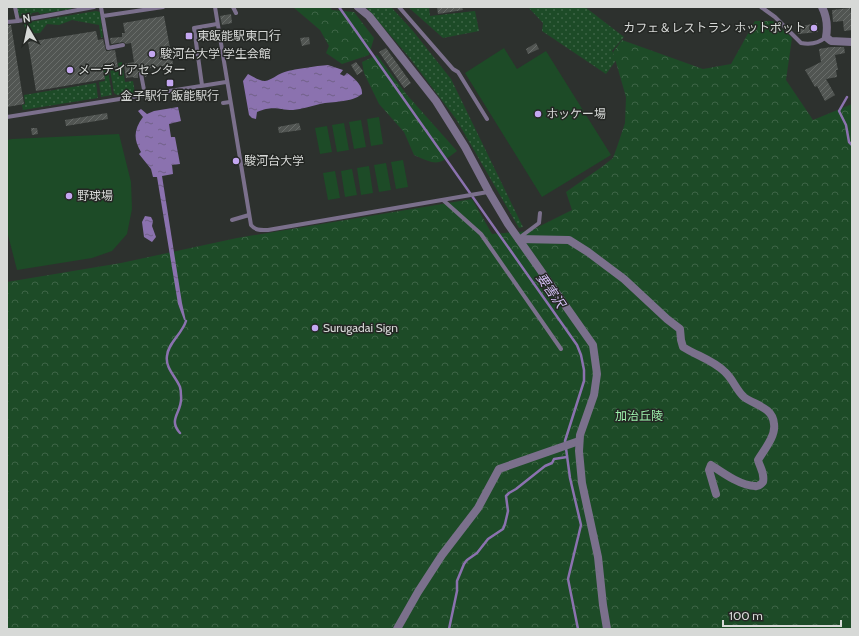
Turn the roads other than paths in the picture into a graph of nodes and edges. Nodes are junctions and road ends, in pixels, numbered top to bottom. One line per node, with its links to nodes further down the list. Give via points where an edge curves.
1 (15, 7): 13 (lane)
2 (94, 7): 13 (lane)
3 (101, 7): 12 (lane)
4 (163, 7): 12 (lane)
5 (215, 7): 15 (lane)
6 (233, 7): 11 (lane)
7 (358, 7): 27 (street, via 369,16 436,101)
8 (399, 7): 26 (lane, via 458,72)
9 (761, 7): 16 (lane, via 801,43 813,44)
10 (822, 7): 16 (street, via 828,27)
11 (236, 13)
12 (103, 16): 18 (lane, via 108,48)
13 (18, 21): 14 (lane)
14 (7, 22)
15 (217, 24): 20 (lane); 21 (lane, via 194,28)
16 (826, 37): 17 (street, via 831,40)
17 (852, 42)
18 (123, 45)
19 (141, 74): 22 (lane)
20 (226, 82): 21 (lane); 23 (lane)
21 (202, 85): 22 (lane)
22 (144, 95): 25 (lane)
23 (230, 102): 24 (lane); 30 (lane)
24 (223, 103)
25 (7, 117)
26 (487, 119)
27 (489, 192): 28 (lane); 32 (street)
28 (444, 200): 30 (lane, via 268,230 254,228); 33 (lane, via 481,234)
29 (540, 213): 32 (lane, via 539,223)
30 (249, 216): 31 (lane)
31 (232, 220)
32 (519, 239): 34 (street, via 593,345 596,360 594,395); 35 (street, via 569,240 588,252 624,279 678,327 684,347 717,364 743,396 773,417 775,426 772,435 758,460 764,482 755,486 736,481 711,465 709,470)
33 (561, 349)
34 (579, 441): 36 (street, via 499,469 478,508 442,555); 37 (street, via 582,484 598,557)
35 (716, 494)
36 (396, 629)
37 (607, 629)

